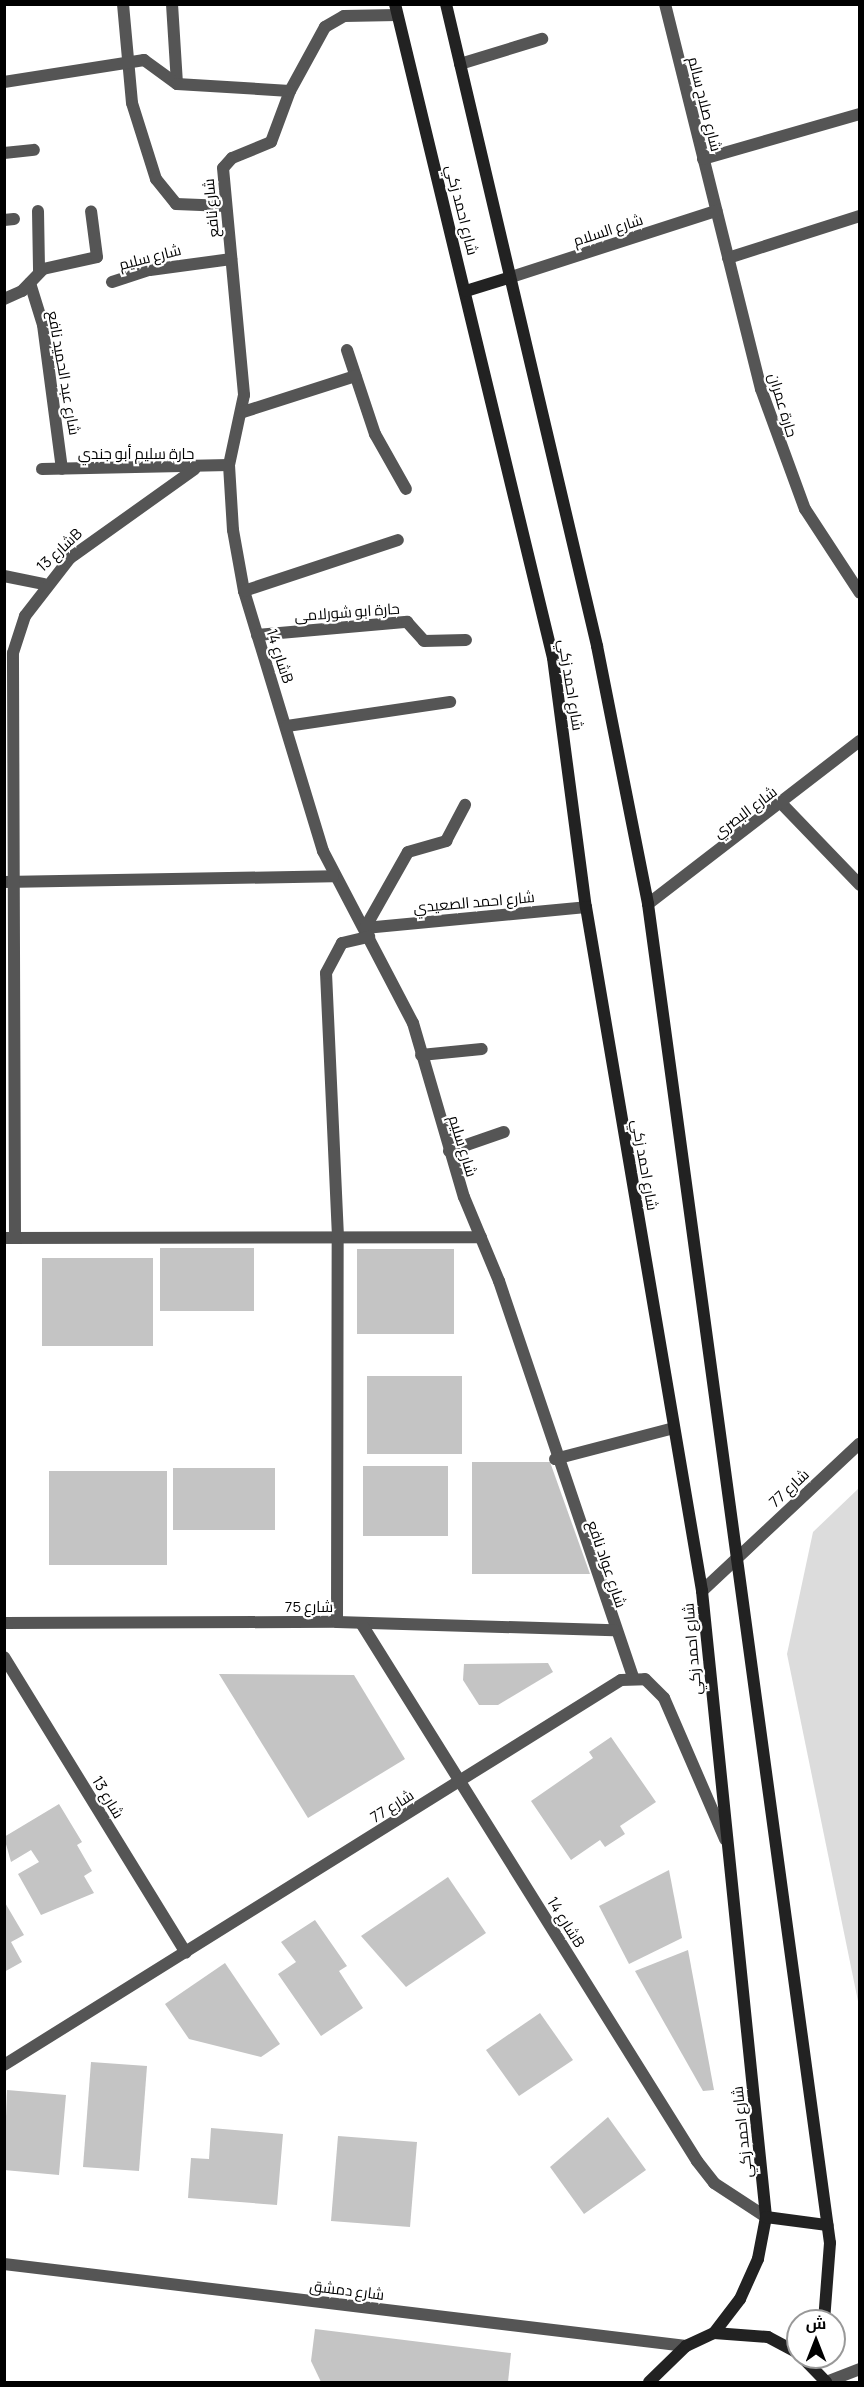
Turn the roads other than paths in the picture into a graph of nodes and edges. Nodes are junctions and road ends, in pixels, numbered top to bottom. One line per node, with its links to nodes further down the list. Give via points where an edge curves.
1 (123, 4): 7 (street)
2 (172, 4): 10 (street)
3 (446, 4): 8 (street, شارع احمد زكي)
4 (665, 4): 15 (street, شارع صلاح سالم)
5 (396, 10): 11 (street, شارع نافع, via 333,20 318,36); 27 (street, شارع احمد زكي)
6 (542, 39): 8 (street)
7 (127, 62): 9 (street); 10 (street, via 153,62); 16 (street, via 143,143 166,196 189,208)
8 (459, 64): 24 (street, شارع احمد زكي)
9 (4, 82)
10 (177, 84): 11 (street)
11 (290, 91): 16 (street, شارع نافع, via 271,142 232,158 223,168)
12 (860, 114): 15 (street)
13 (34, 150): 14 (street)
14 (4, 153)
15 (703, 159): 19 (street, شارع صلاح سالم)
16 (226, 206): 22 (street, شارع نافع)
17 (38, 211): 23 (street)
18 (91, 211): 23 (street, via 97,257)
19 (716, 211): 21 (street, حارة عمران); 24 (street, شارع السلام)
20 (860, 216): 21 (street)
21 (728, 258): 41 (street, حارة عمران, via 783,456 821,537)
22 (231, 259): 25 (street, شارع سليم, via 150,270); 31 (street, شارع نافع)
23 (39, 271): 26 (street)
24 (508, 278): 27 (street); 53 (street, شارع احمد زكي, via 597,646)
25 (112, 282)
26 (30, 284): 28 (street); 33 (street, شارع عبد الحميد نافع, via 43,325)
27 (466, 291): 54 (street, شارع احمد زكي, via 553,658)
28 (4, 298)
29 (346, 350): 30 (street)
30 (355, 376): 31 (street); 36 (street, via 375,434)
31 (243, 412): 32 (street, شارع نافع)
32 (230, 465): 35 (street, حارة سليم أبو جندي); 40 (street, شارع 14B, via 229,500)
33 (63, 469): 34 (street, حارة سليم أبو جندي); 35 (street, حارة سليم أبو جندي)
34 (42, 470)
35 (195, 470): 39 (street, شارع 13B, via 107,528)
36 (406, 489)
37 (399, 540): 40 (street)
38 (4, 576): 39 (street)
39 (44, 584): 51 (street, شارع 13B, via 25,616 13,653)
40 (244, 591): 42 (street, شارع 14B)
41 (860, 593)
42 (257, 635): 43 (street, حارة ابو شورلامى, via 406,622 429,643); 45 (street, شارع 14B)
43 (466, 640)
44 (450, 702): 45 (street)
45 (288, 726): 49 (street, شارع 14B)
46 (860, 741): 47 (street, شارع البصري)
47 (781, 803): 52 (street); 53 (street, شارع البصري)
48 (465, 805): 55 (street, via 446,841 408,852)
49 (323, 851): 50 (street, شارع سليم)
50 (333, 876): 51 (street); 55 (street, شارع سليم)
51 (9, 882): 62 (street, شارع 13B)
52 (860, 885)
53 (648, 904): 66 (street, شارع احمد زكي, via 706,1361)
54 (586, 907): 55 (street, شارع احمد الصعيدي); 63 (street, شارع احمد زكي)
55 (367, 932): 57 (street, شارع سليم, via 406,1008); 60 (street, شارع احمد الصعيدي, via 342,944 326,973)
56 (482, 1050): 57 (street)
57 (421, 1055): 59 (street, شارع سليم)
58 (504, 1132): 59 (street)
59 (449, 1151): 61 (street, شارع سليم)
60 (338, 1237): 61 (street); 62 (street); 68 (street, شارع احمد الصعيدي)
61 (481, 1237): 65 (street, شارع سليم)
62 (10, 1238)
63 (674, 1428): 65 (street); 67 (street, شارع احمد زكي)
64 (860, 1443): 66 (street, شارع 77)
65 (555, 1459): 71 (street, شارع عواد نافع)
66 (740, 1554): 67 (street, شارع 77); 79 (street, شارع احمد زكي)
67 (702, 1591): 75 (street, شارع احمد زكي)
68 (338, 1622): 69 (street, شارع 75); 70 (street, شارع 75)
69 (4, 1623)
70 (361, 1623): 71 (street, شارع 75); 74 (street, شارع 14B)
71 (614, 1630): 73 (street, شارع عواد نافع)
72 (4, 1657): 76 (street, شارع 13)
73 (633, 1678): 74 (street, شارع 77); 75 (street, via 645,1679 664,1698)
74 (460, 1781): 76 (street, شارع 77); 78 (street, شارع 14B, via 697,2161 714,2183)
75 (725, 1839): 78 (street, شارع احمد زكي)
76 (186, 1953): 77 (street, شارع 77)
77 (4, 2065)
78 (766, 2217): 79 (street); 82 (street, شارع احمد زكي, via 758,2259 740,2299)
79 (827, 2224): 81 (street, شارع احمد زكي, via 830,2284)
80 (4, 2264): 83 (street, شارع دمشق)
81 (826, 2309)
82 (714, 2333): 83 (street); 84 (street, via 768,2337)
83 (686, 2346): 87 (street)
84 (786, 2347)
85 (816, 2369): 88 (street)
86 (860, 2369): 88 (street)
87 (649, 2382)
88 (826, 2382)

